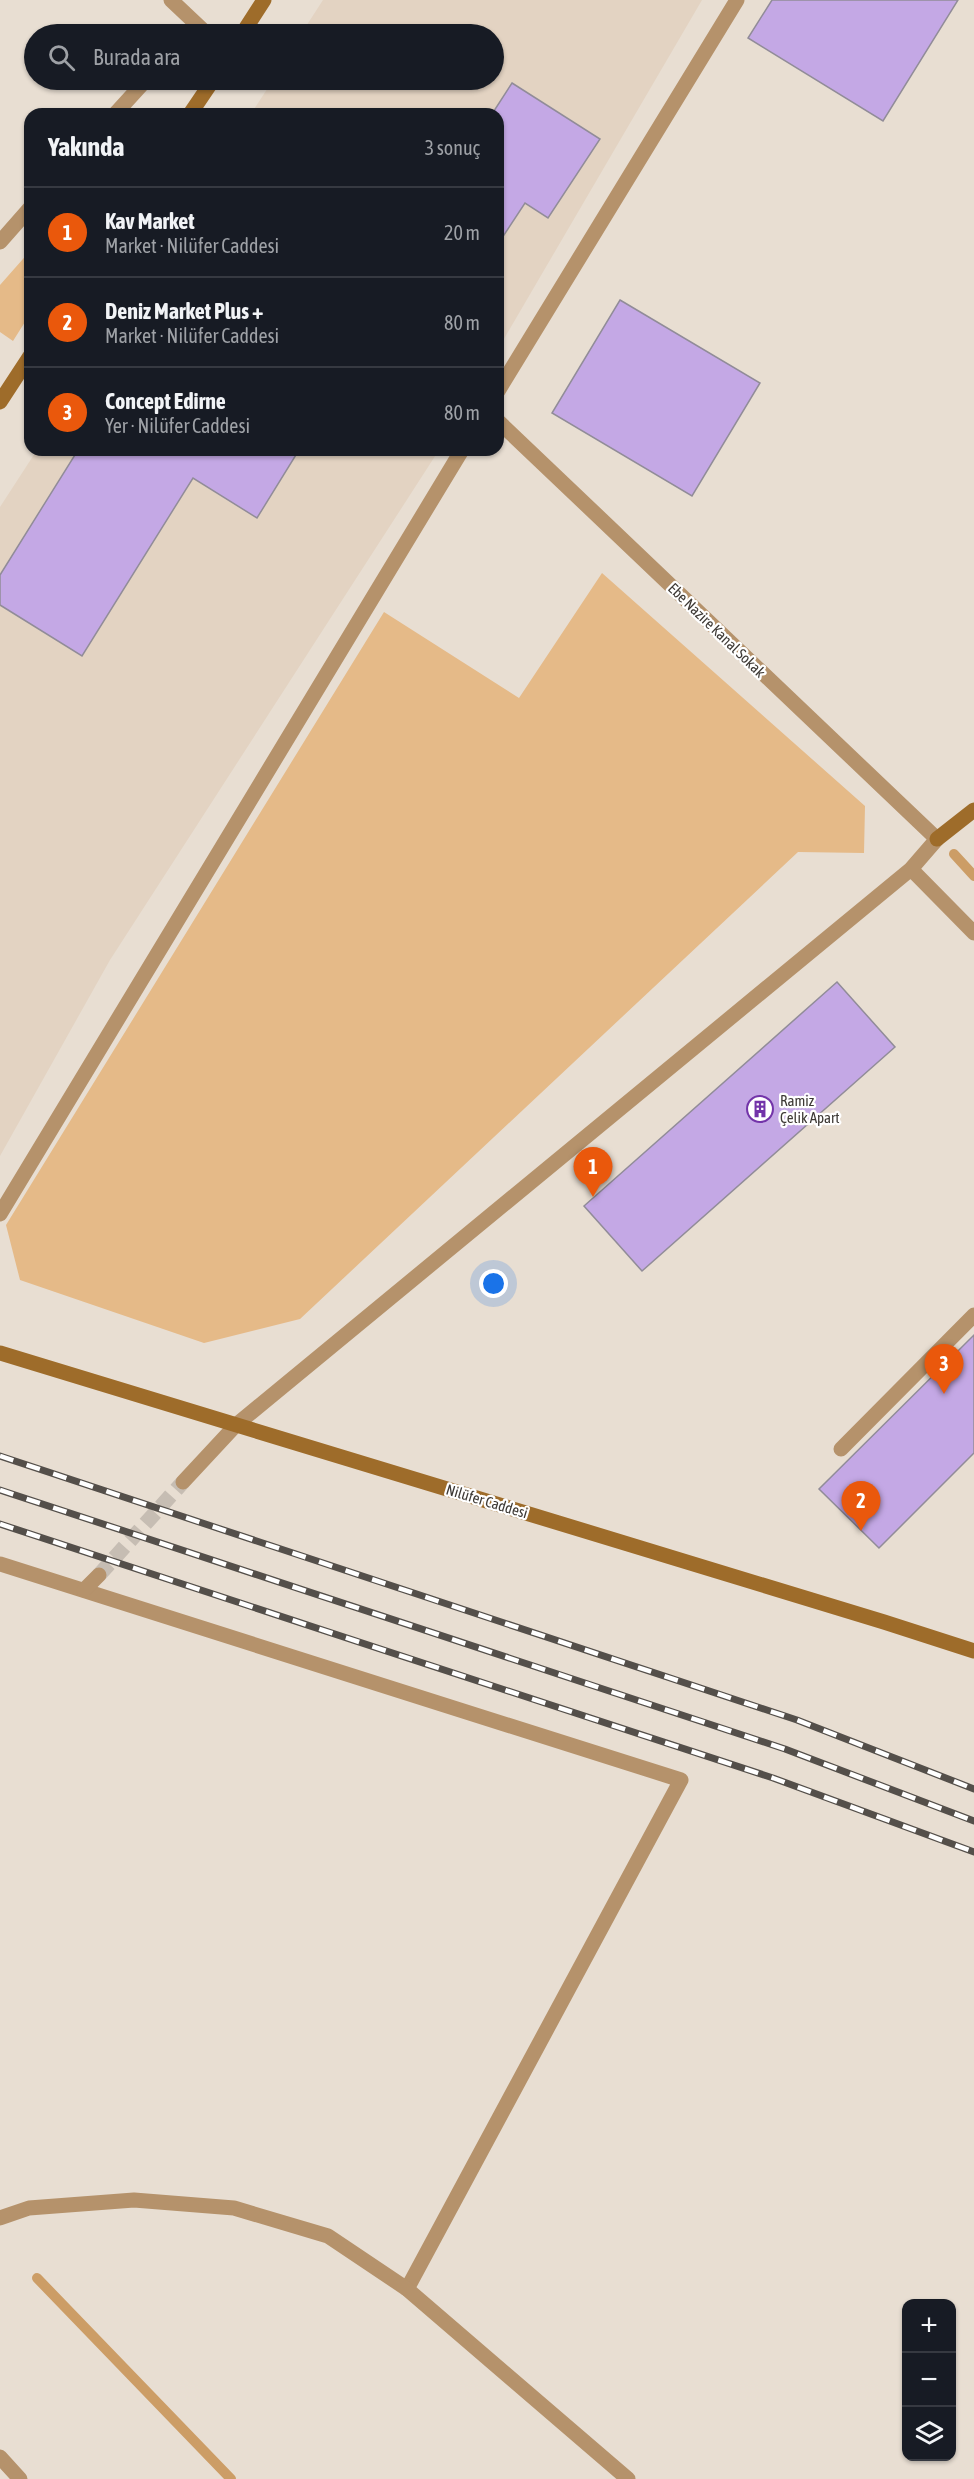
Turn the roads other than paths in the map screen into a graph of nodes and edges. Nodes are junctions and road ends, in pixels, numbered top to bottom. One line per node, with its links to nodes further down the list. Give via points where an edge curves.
1 (171, 0): 4 (street)
2 (264, 0): 5 (main road)
3 (737, 0): 13 (street)
4 (191, 24)
5 (248, 24)
6 (137, 90): 8 (street)
7 (206, 90): 9 (main road)
8 (120, 108)
9 (194, 108)
10 (24, 215): 11 (street)
11 (0, 242)
12 (24, 365): 14 (main road)
13 (504, 381)
14 (0, 402)
15 (504, 427): 18 (street, Ebe Nazire Kanal Sokak)
16 (458, 456): 21 (street)
17 (974, 810): 18 (main road)
18 (937, 839): 19 (street)
19 (911, 869): 20 (street); 24 (street)
20 (974, 933)
21 (0, 1214)
22 (974, 1315): 25 (street)
23 (0, 1353): 24 (main road, Nilüfer Caddesi)
24 (236, 1425): 26 (street); 30 (main road, Nilüfer Caddesi)
25 (841, 1449)
26 (183, 1482)
27 (0, 1564): 29 (street)
28 (99, 1575): 29 (street)
29 (84, 1590): 32 (street, via 681,1780)
30 (974, 1651)
31 (0, 2218): 32 (street, via 28,2208 134,2200 234,2208 328,2236)
32 (408, 2289): 35 (street)
33 (0, 2457): 34 (street)
34 (20, 2479)
35 (628, 2479)

